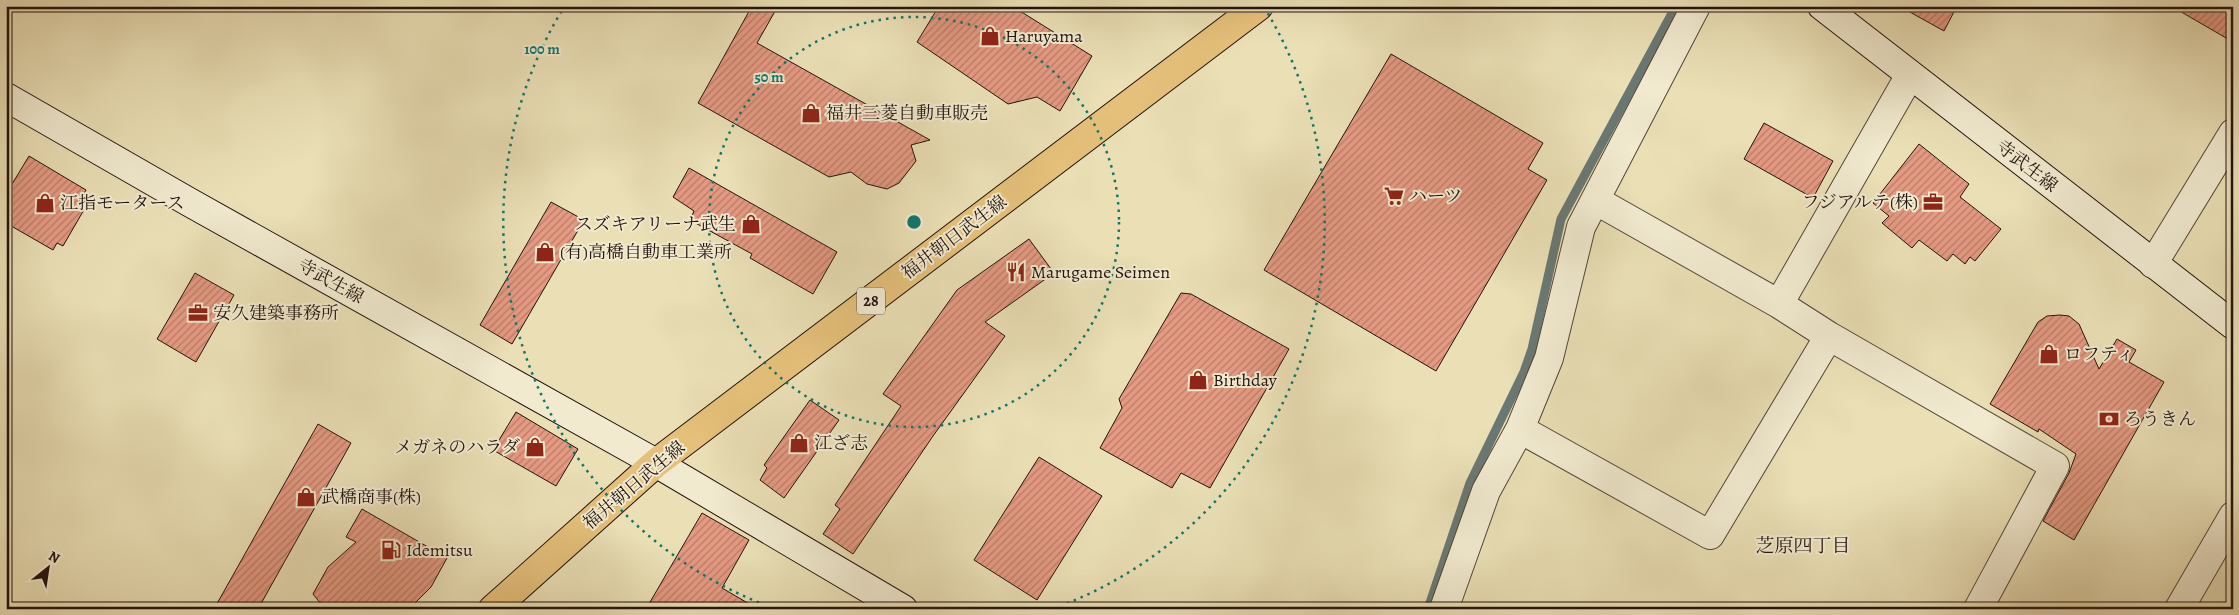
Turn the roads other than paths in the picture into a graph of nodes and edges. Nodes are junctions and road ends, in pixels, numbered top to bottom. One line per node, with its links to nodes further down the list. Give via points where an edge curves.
1 (1259, 6): 13 (main road, 福井朝日武生線 / 28)
2 (1696, 6): 7 (street)
3 (1822, 6): 4 (street, 寺武生線)
4 (1910, 75): 8 (street, 寺武生線); 9 (street)
5 (6, 97): 13 (street, 寺武生線)
6 (2233, 133): 8 (street)
7 (1595, 200): 9 (street); 12 (street, via 1581,227 1548,358)
8 (2152, 264): 10 (street, 寺武生線)
9 (1779, 304): 11 (street)
10 (2233, 325)
11 (1829, 336): 12 (street, via 1710,535); 18 (street, via 2055,466)
12 (1520, 429): 17 (street, via 1486,491)
13 (656, 464): 15 (main road, 福井朝日武生線 / 28); 16 (street, 寺武生線)
14 (2233, 516): 19 (street)
15 (493, 609)
16 (903, 609)
17 (1444, 609)
18 (1978, 609)
19 (2179, 609)

